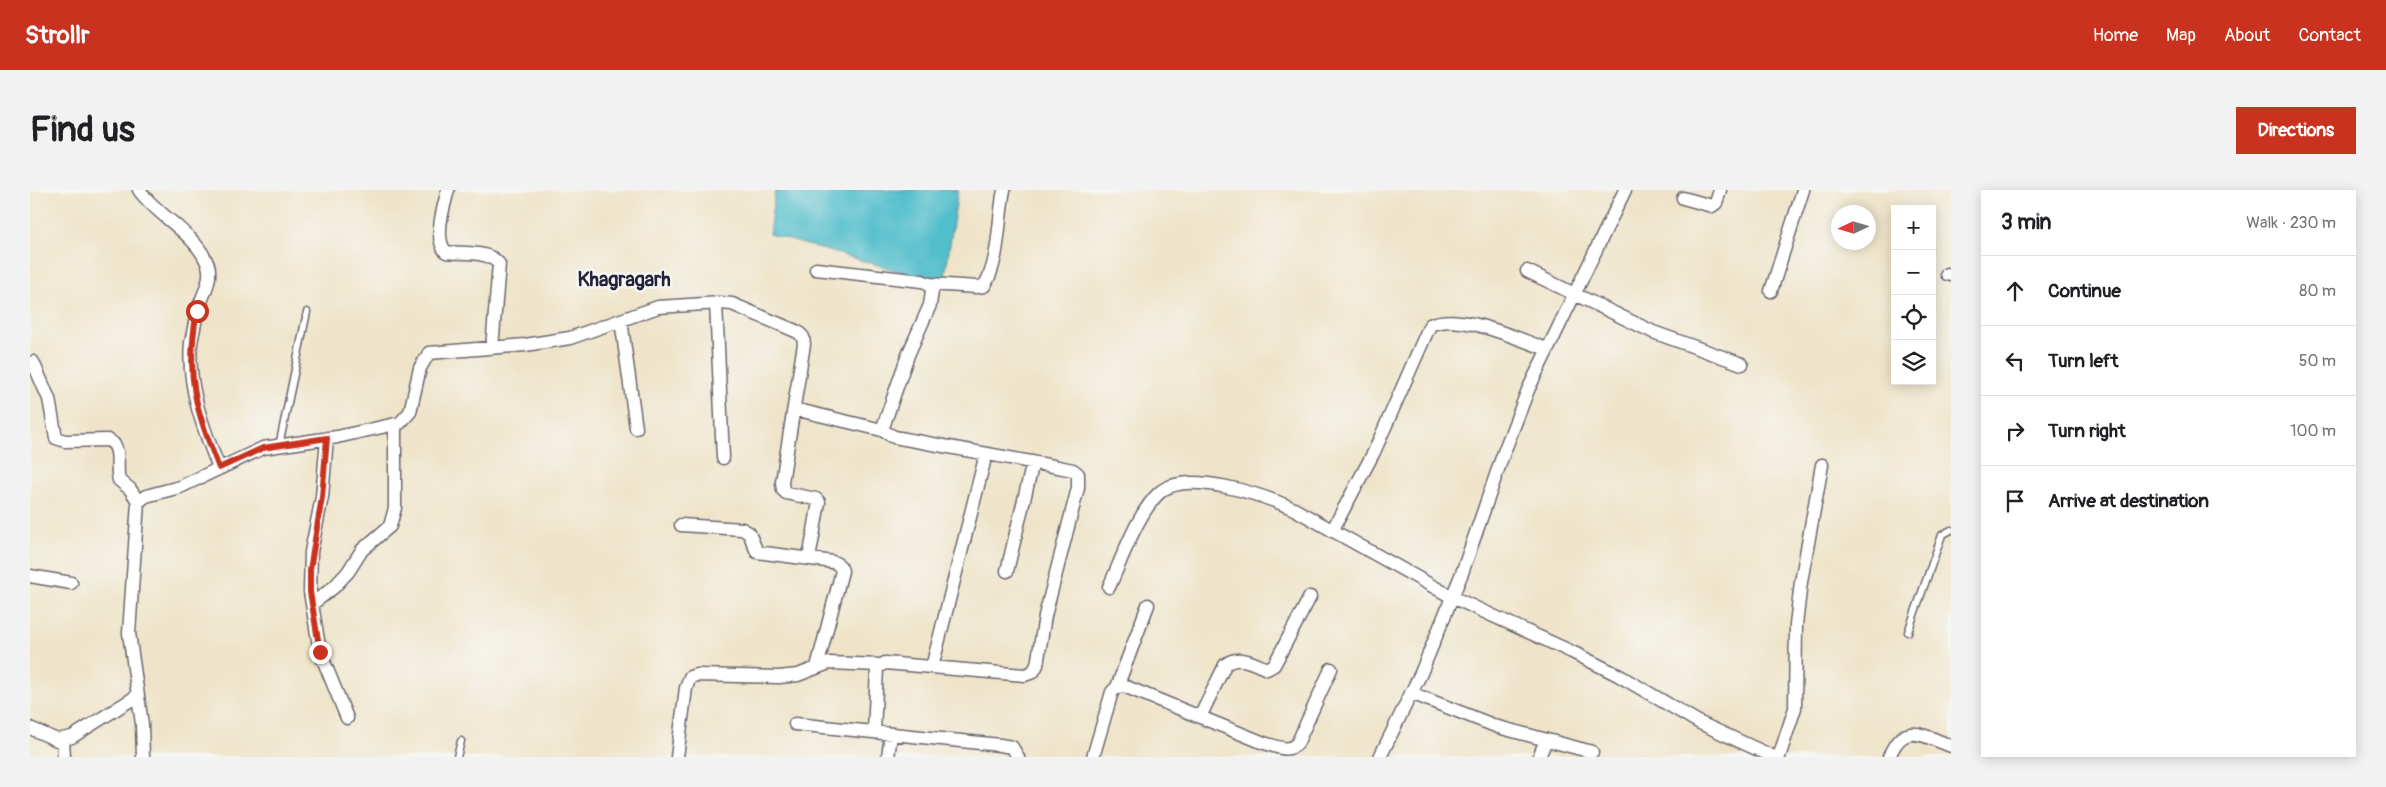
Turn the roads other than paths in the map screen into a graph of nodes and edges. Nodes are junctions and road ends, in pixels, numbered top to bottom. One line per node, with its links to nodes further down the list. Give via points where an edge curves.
1 (139, 190): 30 (street, via 182,231 208,265 210,274 197,311 192,342 192,386)
2 (448, 190): 16 (street, via 442,248 446,252 495,258 499,264)
3 (1004, 190): 10 (street, via 994,261 984,286)
4 (1626, 190): 12 (street)
5 (1720, 190): 7 (street, via 1712,206)
6 (1803, 190): 11 (street)
7 (1683, 198)
8 (816, 269): 10 (street)
9 (1527, 271): 12 (street)
10 (930, 284): 23 (street, via 930,305 908,355)
11 (1771, 291)
12 (1574, 293): 17 (street); 19 (street, via 1653,332)
13 (716, 303): 15 (street, via 658,307); 20 (street, via 732,304 803,337); 27 (street)
14 (307, 312): 25 (lane)
15 (621, 320): 16 (street, via 570,338); 22 (street)
16 (492, 348): 21 (street, via 428,353 420,368 410,412)
17 (1547, 349): 34 (street, via 1470,324 1447,320 1430,324 1374,452); 41 (street, via 1504,452)
18 (33, 362): 31 (street, via 49,399 56,438 113,442 117,450 119,480)
19 (1742, 364)
20 (794, 409): 23 (street); 35 (street, via 782,482 786,494 818,502)
21 (395, 425): 24 (street); 42 (street, via 396,508 390,526 362,550 334,587)
22 (636, 428)
23 (882, 430): 26 (street, via 894,437)
24 (327, 438): 25 (street); 42 (street, via 322,497 311,552)
25 (279, 446): 30 (street, via 263,448)
26 (986, 454): 28 (street); 47 (street)
27 (723, 458)
28 (1034, 462): 36 (street); 47 (street, via 1073,470 1078,474 1078,488 1045,616 1037,665 1033,672 1025,675)
29 (1822, 466): 73 (street, via 1796,625 1795,708)
30 (219, 468): 31 (street, via 180,487)
31 (138, 501): 51 (street, via 129,633)
32 (681, 524): 35 (street, via 742,529 749,533 757,552)
33 (1951, 530): 44 (lane, via 1942,535)
34 (1332, 532): 39 (street, via 1294,509 1252,493 1212,484 1167,488 1150,504); 41 (street)
35 (809, 558): 46 (street, via 836,562 842,571)
36 (1007, 571)
37 (30, 576): 38 (street)
38 (71, 583)
39 (1109, 587)
40 (1310, 597): 52 (street, via 1274,666 1267,669 1245,660 1229,662)
41 (1452, 597): 50 (street); 72 (street, via 1595,663 1700,723)
42 (312, 604): 53 (street, via 320,652)
43 (1148, 605): 49 (street)
44 (1908, 632)
45 (880, 665): 46 (street, via 829,662); 47 (street); 56 (street, via 877,668)
46 (817, 667): 66 (street, via 779,678 690,677)
47 (932, 667)
48 (1331, 669): 52 (street, via 1292,749 1264,743)
49 (1117, 687): 52 (street, via 1134,688); 69 (street, via 1112,692)
50 (1411, 693): 59 (street, via 1471,718); 70 (street)
51 (137, 696): 58 (street, via 90,727); 64 (street)
52 (1200, 717)
53 (347, 718)
54 (795, 724): 56 (street)
55 (30, 728): 58 (street)
56 (874, 732): 57 (street)
57 (891, 734): 67 (street); 68 (street, via 1000,744 1012,748)
58 (63, 740): 63 (street)
59 (1546, 740): 62 (street); 71 (street)
60 (461, 741): 65 (lane)
61 (1951, 746): 74 (street, via 1905,734 1897,740)
62 (1592, 752)
63 (64, 757)
64 (143, 757)
65 (458, 757)
66 (678, 757)
67 (888, 757)
68 (1018, 757)
69 (1093, 757)
70 (1380, 757)
71 (1539, 757)
72 (1774, 757)
73 (1779, 757)
74 (1889, 757)

